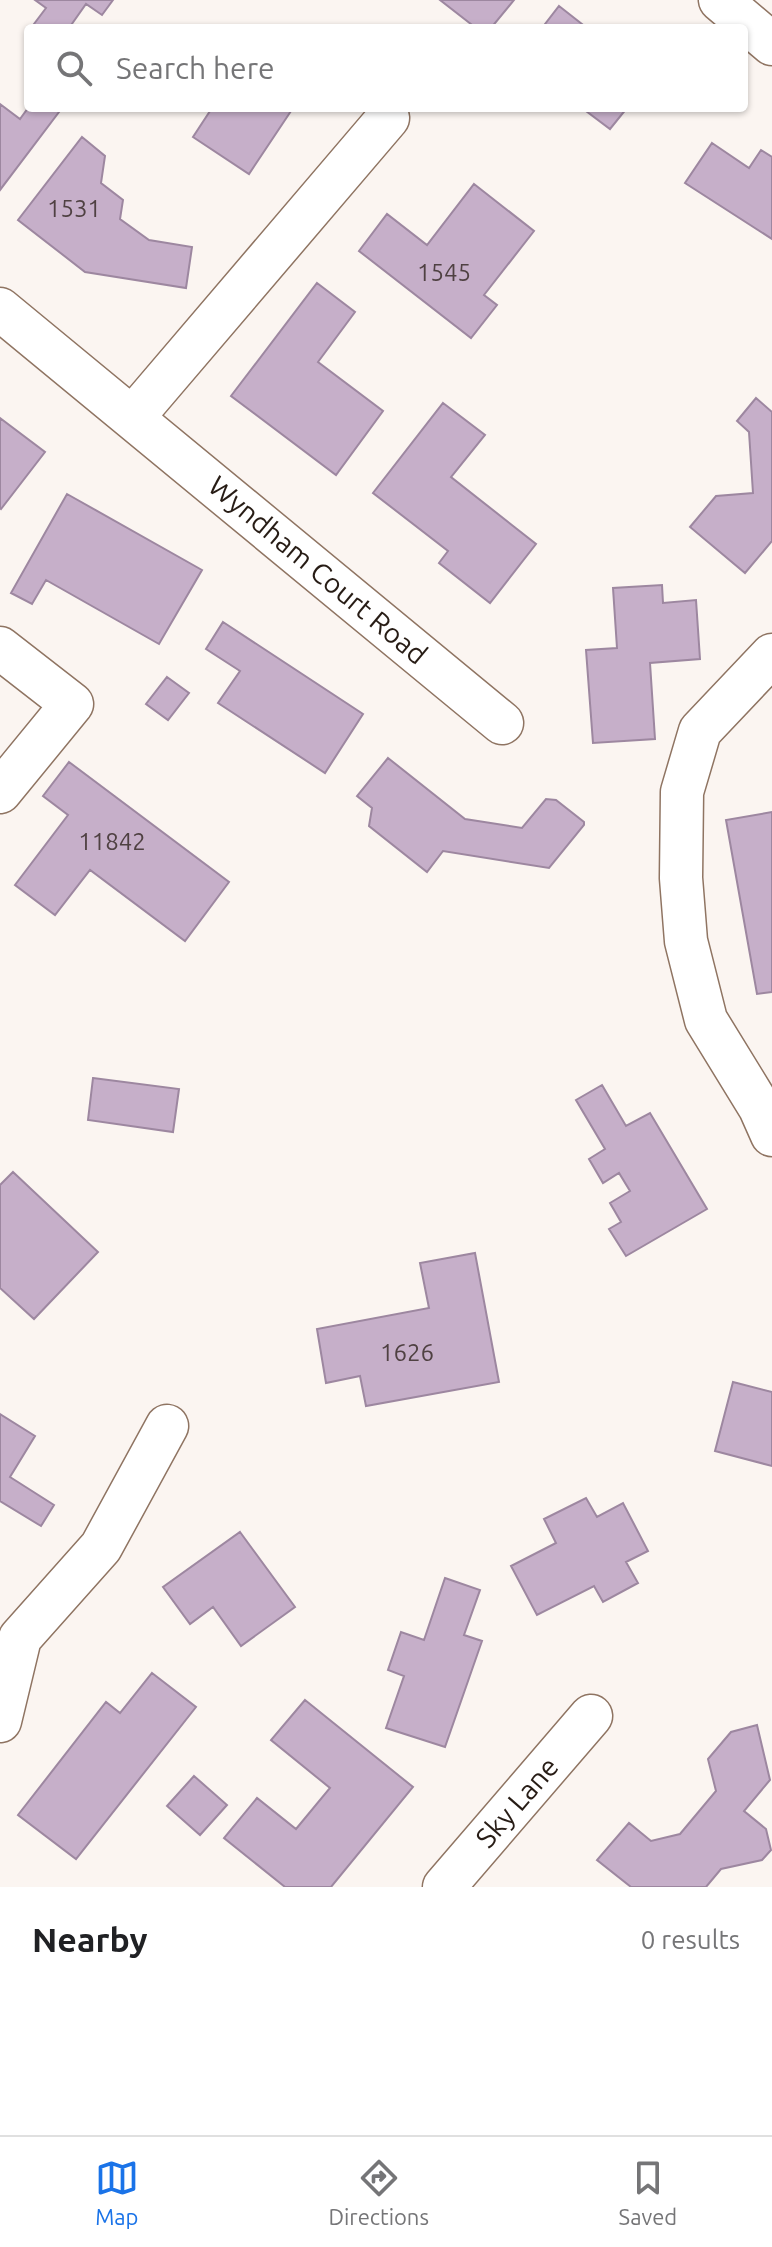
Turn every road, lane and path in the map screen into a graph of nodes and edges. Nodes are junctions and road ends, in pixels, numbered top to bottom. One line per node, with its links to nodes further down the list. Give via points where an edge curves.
1 (720, 0): 2 (street)
2 (772, 44)
3 (388, 118): 5 (street)
4 (0, 309): 5 (street, Wyndham Court Road)
5 (133, 417): 8 (street, Wyndham Court Road)
6 (0, 648): 9 (street, via 72,704)
7 (772, 655): 10 (street, via 700,731 682,792 681,878 686,941 706,1020)
8 (502, 723)
9 (0, 792)
10 (772, 1135)
11 (167, 1426): 13 (street, via 101,1547 20,1638)
12 (591, 1716): 14 (street, Sky Lane)
13 (0, 1721)
14 (444, 1887)

